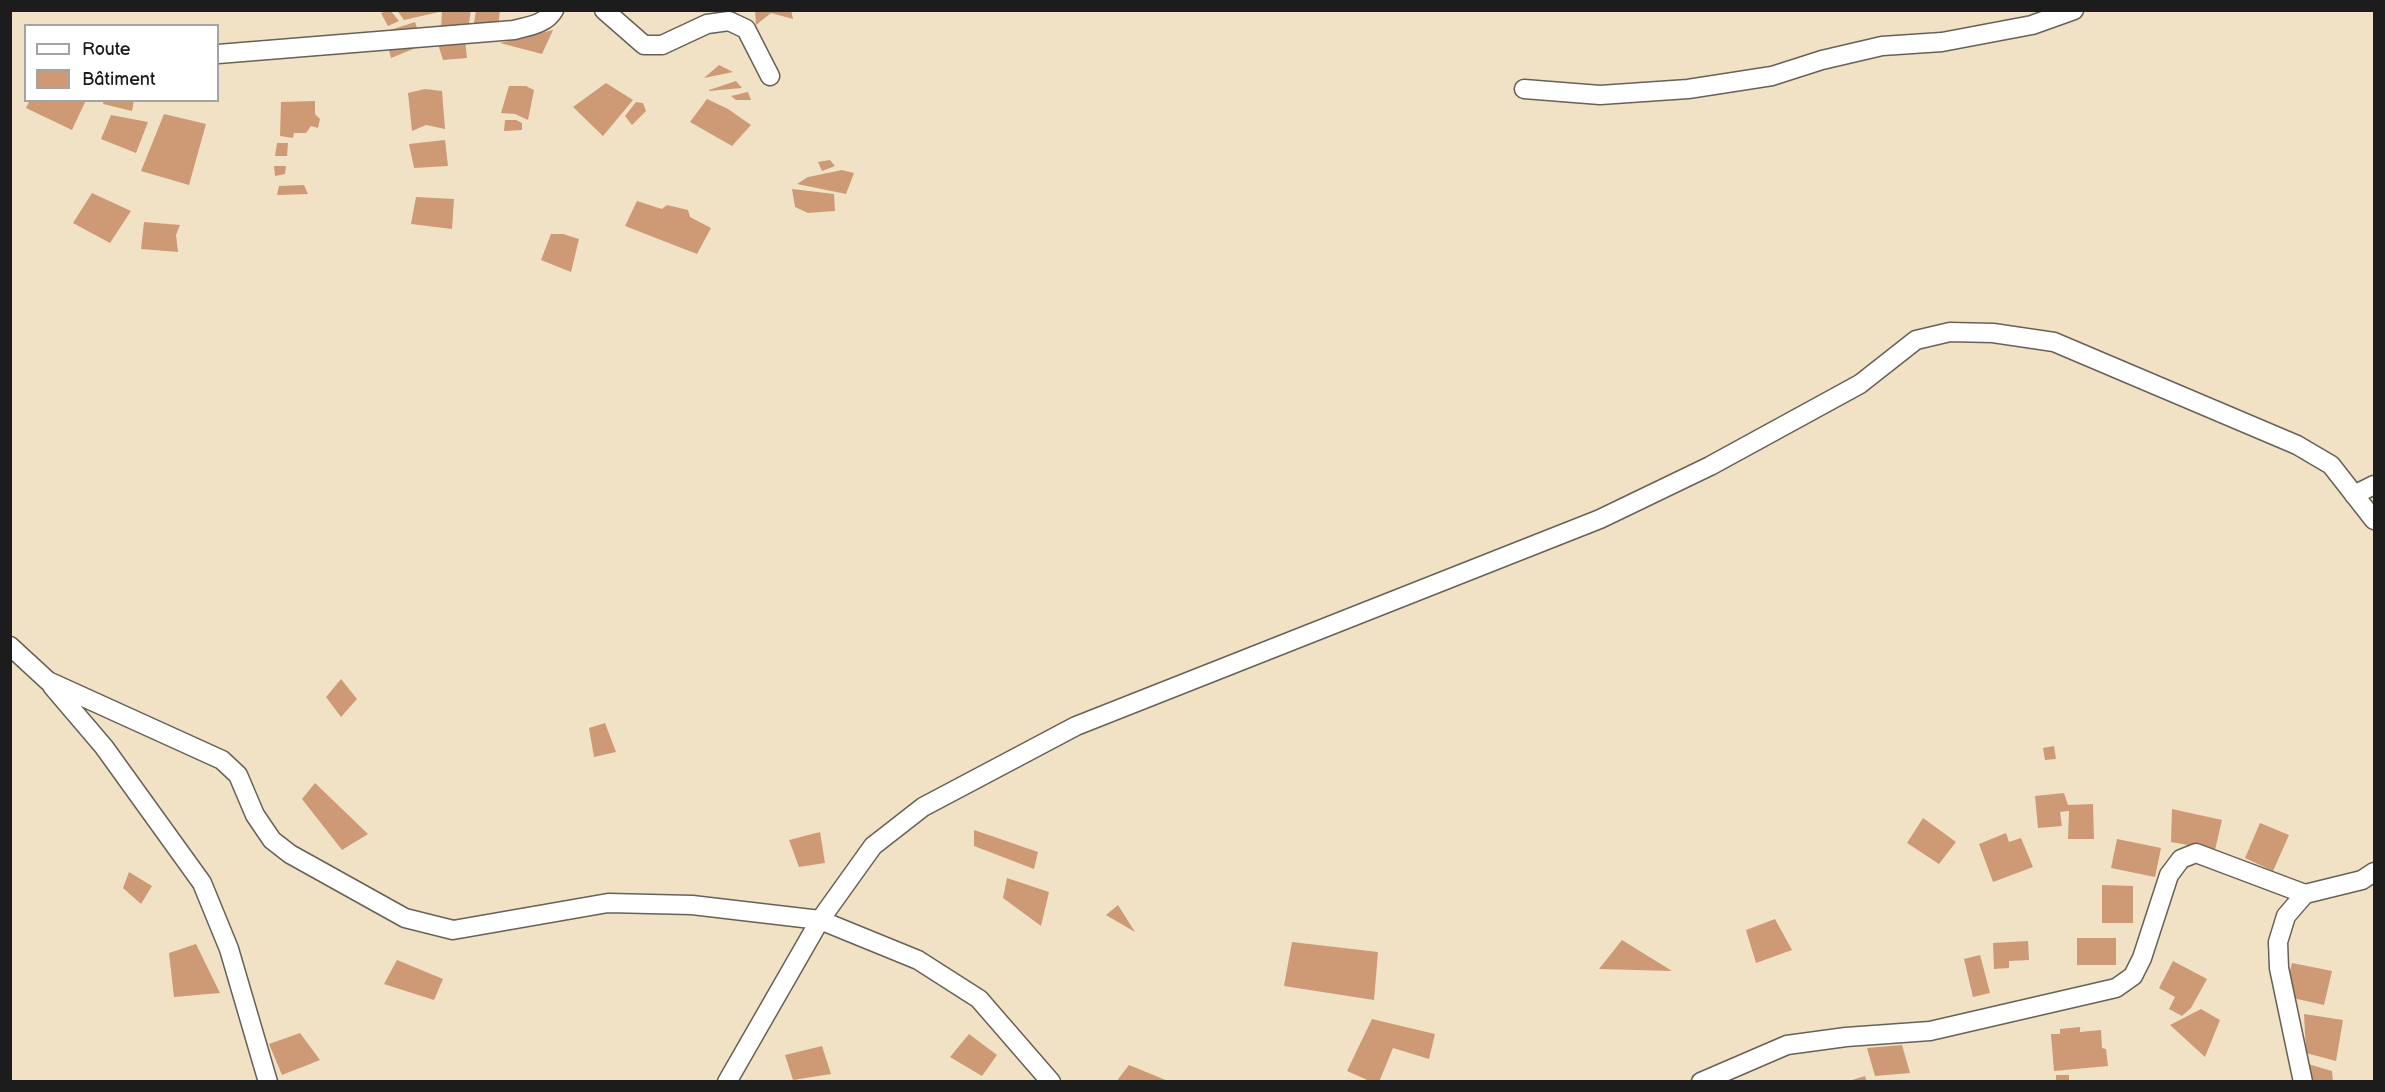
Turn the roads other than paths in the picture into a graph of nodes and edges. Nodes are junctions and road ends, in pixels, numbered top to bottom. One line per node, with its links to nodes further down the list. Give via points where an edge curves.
1 (555, 10): 4 (street, via 550,18 514,30)
2 (604, 10): 5 (street, via 644,45 662,45 707,24 729,21 746,29)
3 (2074, 10): 6 (street, via 2032,25 1942,42 1882,46 1772,76 1688,89 1600,95)
4 (219, 54)
5 (770, 76)
6 (1524, 89)
7 (2374, 485): 8 (street)
8 (2354, 495): 9 (street); 14 (street, via 2331,465 2297,445 2054,342 1961,332 1916,340 1860,384 1710,466 1600,519 1076,726 933,801 873,846)
9 (2374, 520)
10 (10, 646): 11 (street)
11 (48, 681): 14 (street, via 222,760 238,775 255,815 272,840 405,918 453,930 608,903 692,905); 15 (street, via 104,747 202,883 229,949)
12 (2374, 872): 13 (street, via 2362,880)
13 (2305, 894): 18 (street, via 2196,853 2181,859 2169,875 2142,958 2133,976 2116,988 1930,1031 1786,1045); 19 (street, via 2286,916 2278,942 2279,968)
14 (820, 920): 16 (street); 17 (street, via 918,960 979,999)
15 (268, 1082)
16 (727, 1082)
17 (1051, 1082)
18 (1701, 1082)
19 (2303, 1082)

